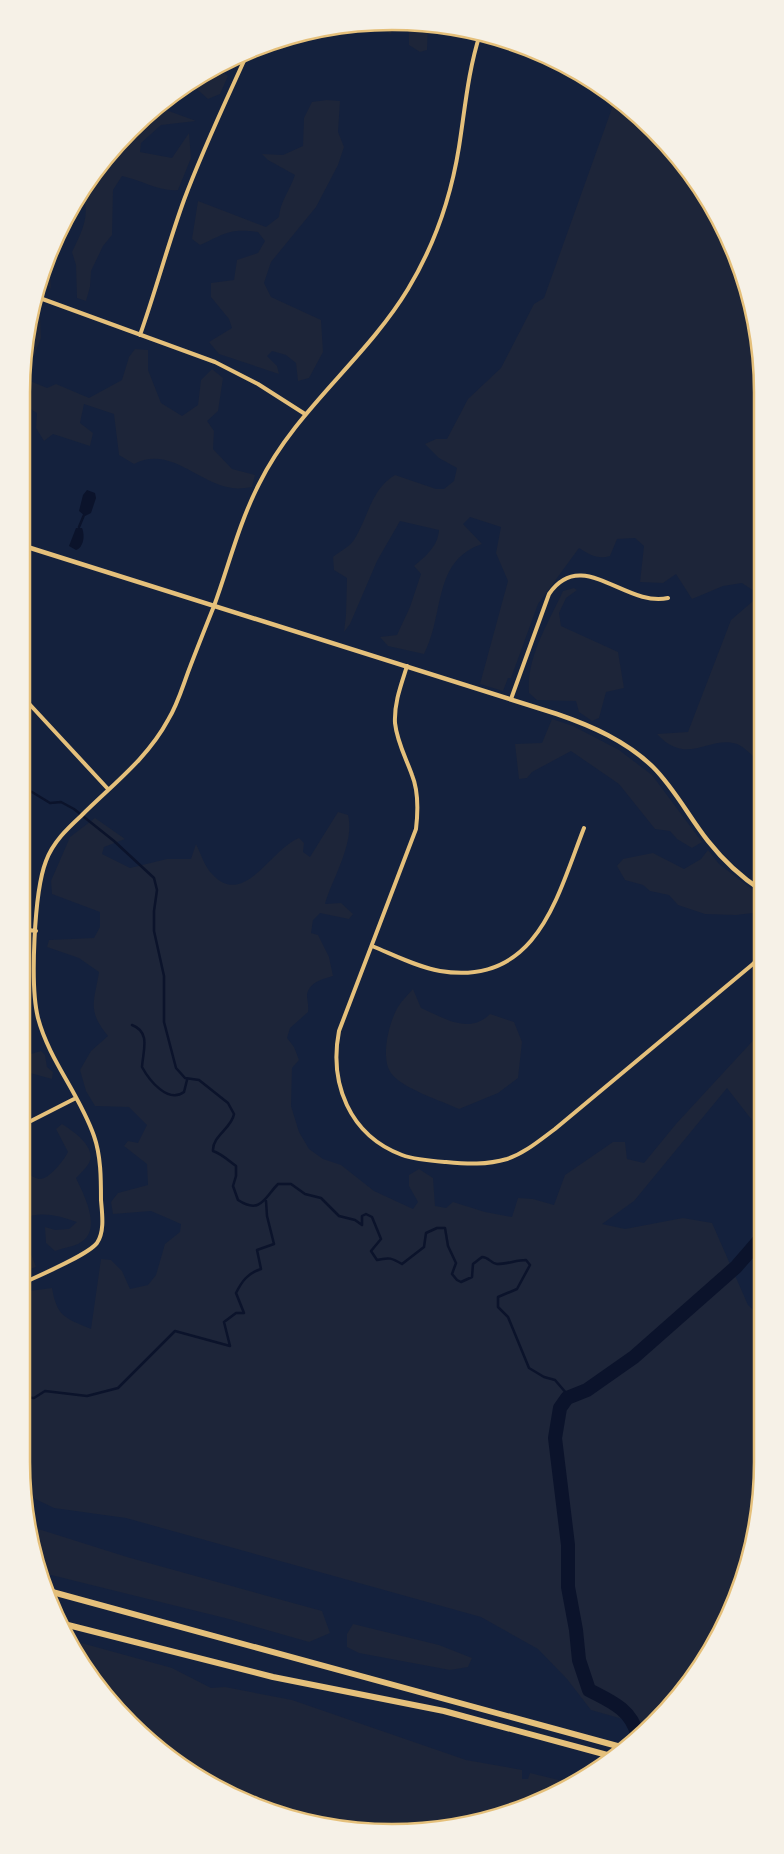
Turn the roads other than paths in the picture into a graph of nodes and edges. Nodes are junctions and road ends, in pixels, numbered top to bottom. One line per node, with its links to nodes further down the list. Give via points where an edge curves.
1 (478, 40): 5 (street, via 468,79 451,187 444,214 427,253 407,290 378,332)
2 (243, 62): 4 (street, via 183,202)
3 (42, 299): 4 (street)
4 (140, 335): 5 (street, via 215,362)
5 (305, 414): 8 (street, via 256,490 237,535)
6 (30, 548): 8 (street)
7 (668, 598): 10 (street, via 653,600 586,575 573,575 561,580 549,594)
8 (214, 606): 9 (street); 12 (street, via 172,714 159,737 145,755)
9 (407, 666): 10 (street); 17 (street, via 397,697 395,722 415,784 417,820 412,842)
10 (511, 699): 14 (street, via 598,730 635,752 668,783 724,860)
11 (30, 705): 12 (street)
12 (108, 789): 16 (street, via 59,837 48,855 40,884)
13 (584, 828): 17 (street, via 547,920 532,942 509,960 484,970 450,972 425,967)
14 (754, 884)
15 (30, 930): 16 (street)
16 (36, 931): 19 (street, via 34,985 38,1015 47,1041)
17 (372, 946): 18 (street, via 336,1050 339,1088 359,1125 379,1143 402,1155 450,1162 489,1163 531,1147)
18 (754, 963)
19 (76, 1098): 20 (street); 21 (street, via 94,1135 98,1153 100,1236 95,1246)
20 (30, 1121)
21 (30, 1279)
22 (55, 1593): 24 (highway)
23 (69, 1625): 25 (highway, via 273,1677 444,1711)
24 (616, 1746)
25 (605, 1754)

